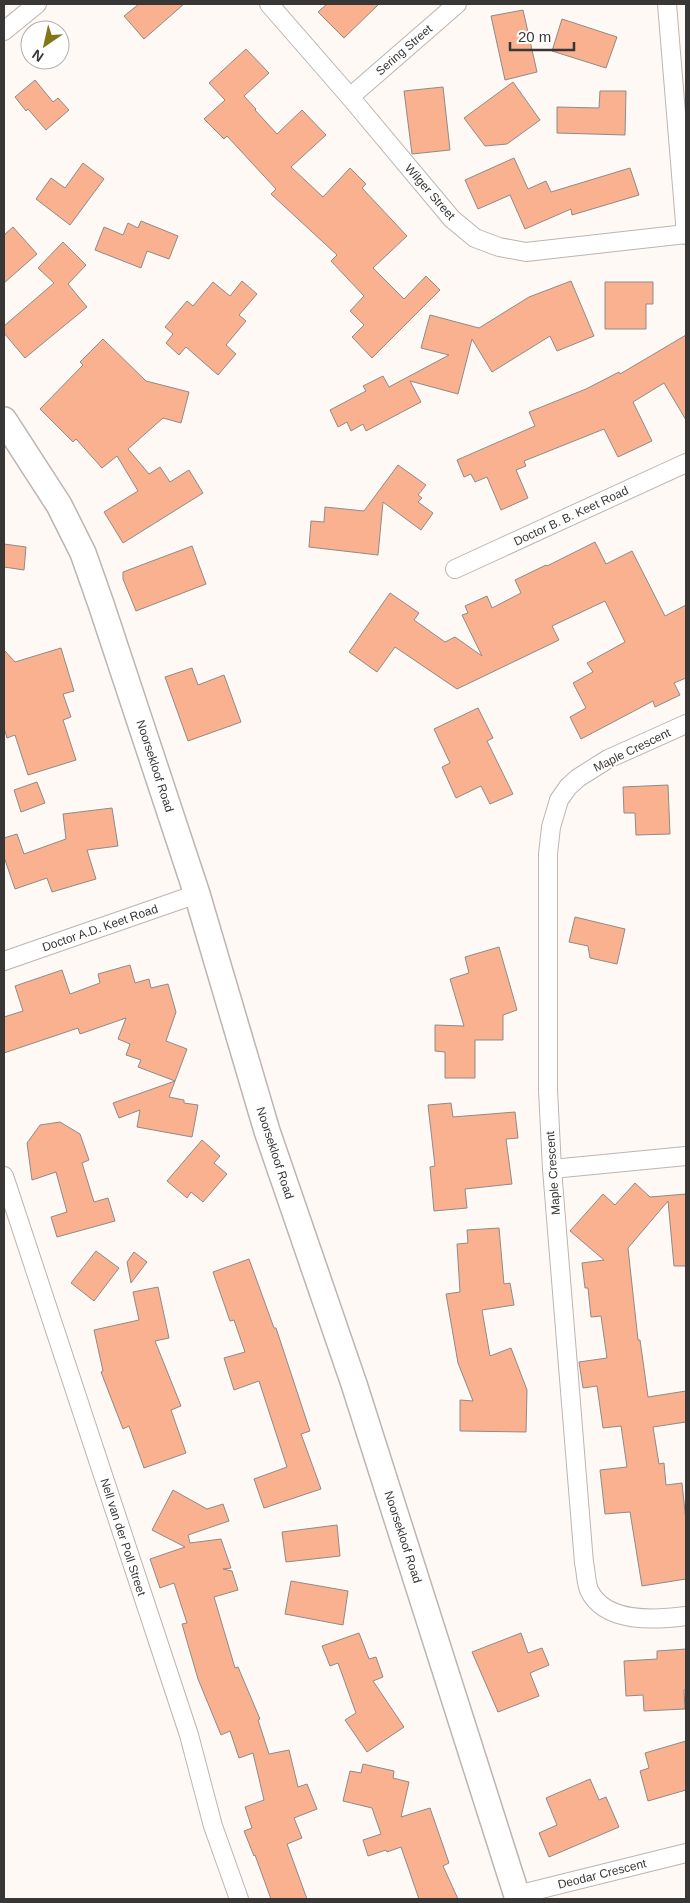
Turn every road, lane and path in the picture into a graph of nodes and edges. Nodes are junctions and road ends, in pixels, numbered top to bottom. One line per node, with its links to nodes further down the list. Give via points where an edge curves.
1 (37, 4): 5 (street)
2 (268, 4): 6 (street, Wilger Street)
3 (457, 4): 6 (street, Sering Street)
4 (667, 4): 7 (street)
5 (4, 31)
6 (350, 97): 7 (street, Wilger Street, via 452,219 475,238 526,252)
7 (686, 234)
8 (4, 420): 12 (street, Noorsekloof Road, via 59,505 84,553)
9 (686, 463): 10 (street, Doctor B. B. Keet Road)
10 (455, 569)
11 (686, 724): 15 (street, Maple Crescent, via 592,768 568,787 554,813 548,873 548,1090)
12 (197, 894): 13 (street, Doctor A.D. Keet Road); 20 (street, Noorsekloof Road, via 267,1131 354,1384)
13 (4, 961)
14 (686, 1156): 15 (street)
15 (552, 1169): 18 (street, Maple Crescent, via 584,1563 589,1590 601,1604 619,1614 660,1620)
16 (4, 1176): 17 (street, Nell van der Poll Street)
17 (7, 1199): 21 (street, Nell van der Poll Street, via 189,1735 213,1826)
18 (686, 1616)
19 (686, 1853): 20 (street, Deodar Crescent)
20 (517, 1897)
21 (238, 1899)

